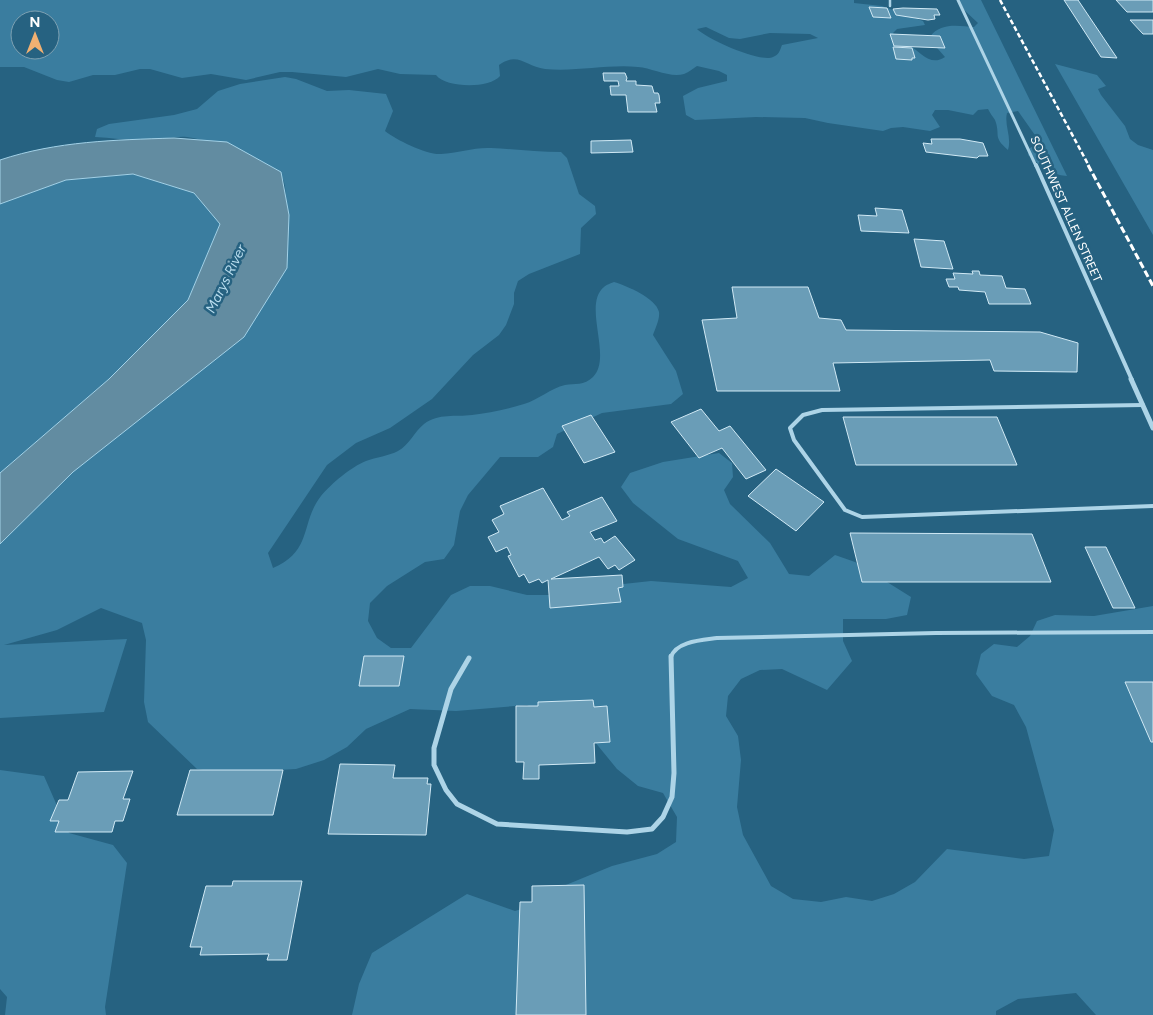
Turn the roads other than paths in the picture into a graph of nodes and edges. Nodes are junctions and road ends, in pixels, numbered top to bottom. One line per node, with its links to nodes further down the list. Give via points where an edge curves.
1 (890, 0): 3 (lane)
2 (958, 0): 4 (street, SOUTHWEST ALLEN STREET, via 1022,134)
3 (890, 6)
4 (1143, 405): 5 (street, SOUTHWEST ALLEN STREET); 6 (lane, via 822,410 805,413 790,428 794,440 845,510 862,517)
5 (1153, 428)
6 (1153, 506)
7 (1153, 632): 8 (lane, via 936,633 717,638 691,642 677,648 671,655 672,797 663,817 652,829 627,832 497,824 457,804 434,765 434,748 451,689)
8 (469, 658)

